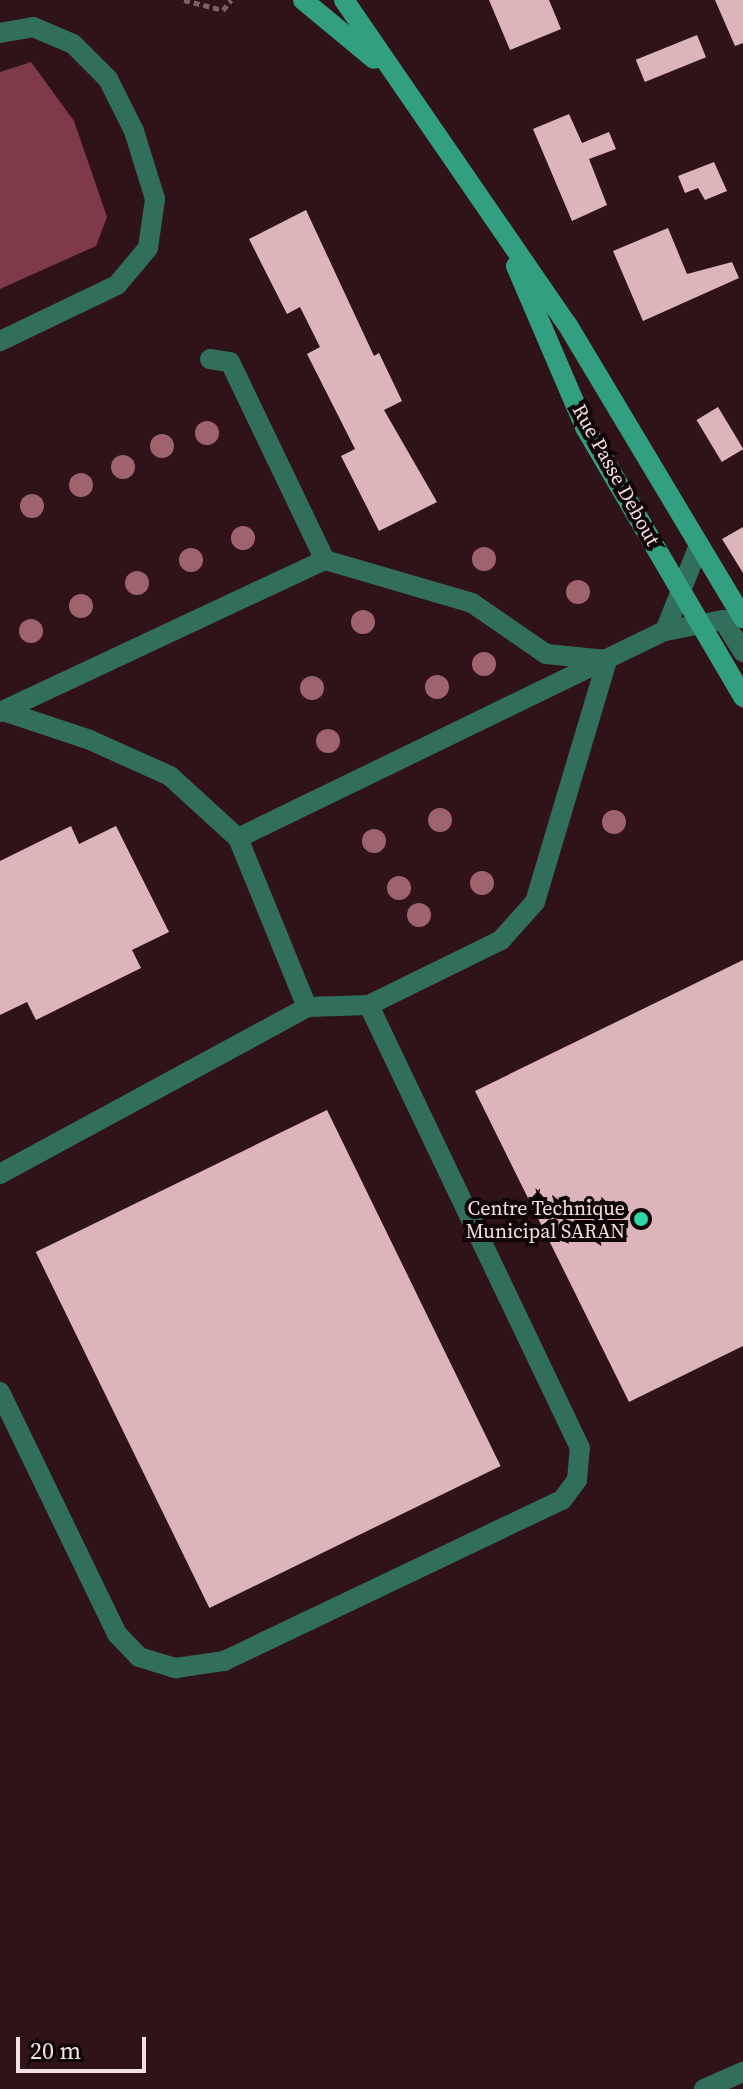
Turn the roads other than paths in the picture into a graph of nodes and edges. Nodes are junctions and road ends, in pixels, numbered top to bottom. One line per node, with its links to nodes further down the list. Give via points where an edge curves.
1 (303, 0): 4 (main road, Rue Passe Debout)
2 (344, 0): 4 (main road, Rue Passe Debout)
3 (0, 33): 6 (street, via 33,27 73,44 108,79 134,131 155,199 148,248 117,285)
4 (390, 72): 5 (main road, Rue Passe Debout)
5 (485, 201): 8 (main road, Rue Passe Debout, via 567,324); 10 (main road, Rue Passe Debout, via 586,429)
6 (0, 341)
7 (210, 359): 9 (street, via 230,362)
8 (699, 545): 10 (street); 11 (main road, Rue Passe Debout)
9 (325, 560): 15 (street, via 472,603 546,654); 17 (street)
10 (683, 595): 12 (main road, Rue Passe Debout); 13 (street)
11 (743, 618)
12 (700, 623): 13 (street); 14 (street, via 723,620); 16 (main road, Rue Passe Debout)
13 (665, 631): 15 (street)
14 (743, 652)
15 (607, 660): 18 (street); 19 (street, via 535,902 501,940)
16 (743, 697)
17 (2, 712): 18 (street, via 90,740 170,776)
18 (238, 838): 20 (street)
19 (369, 1005): 20 (street); 22 (street, via 580,1448 577,1480 562,1500 224,1661 176,1668 139,1657 117,1634)
20 (307, 1007): 21 (street)
21 (0, 1174)
22 (0, 1392)
23 (743, 2072): 24 (street)
24 (704, 2089)

